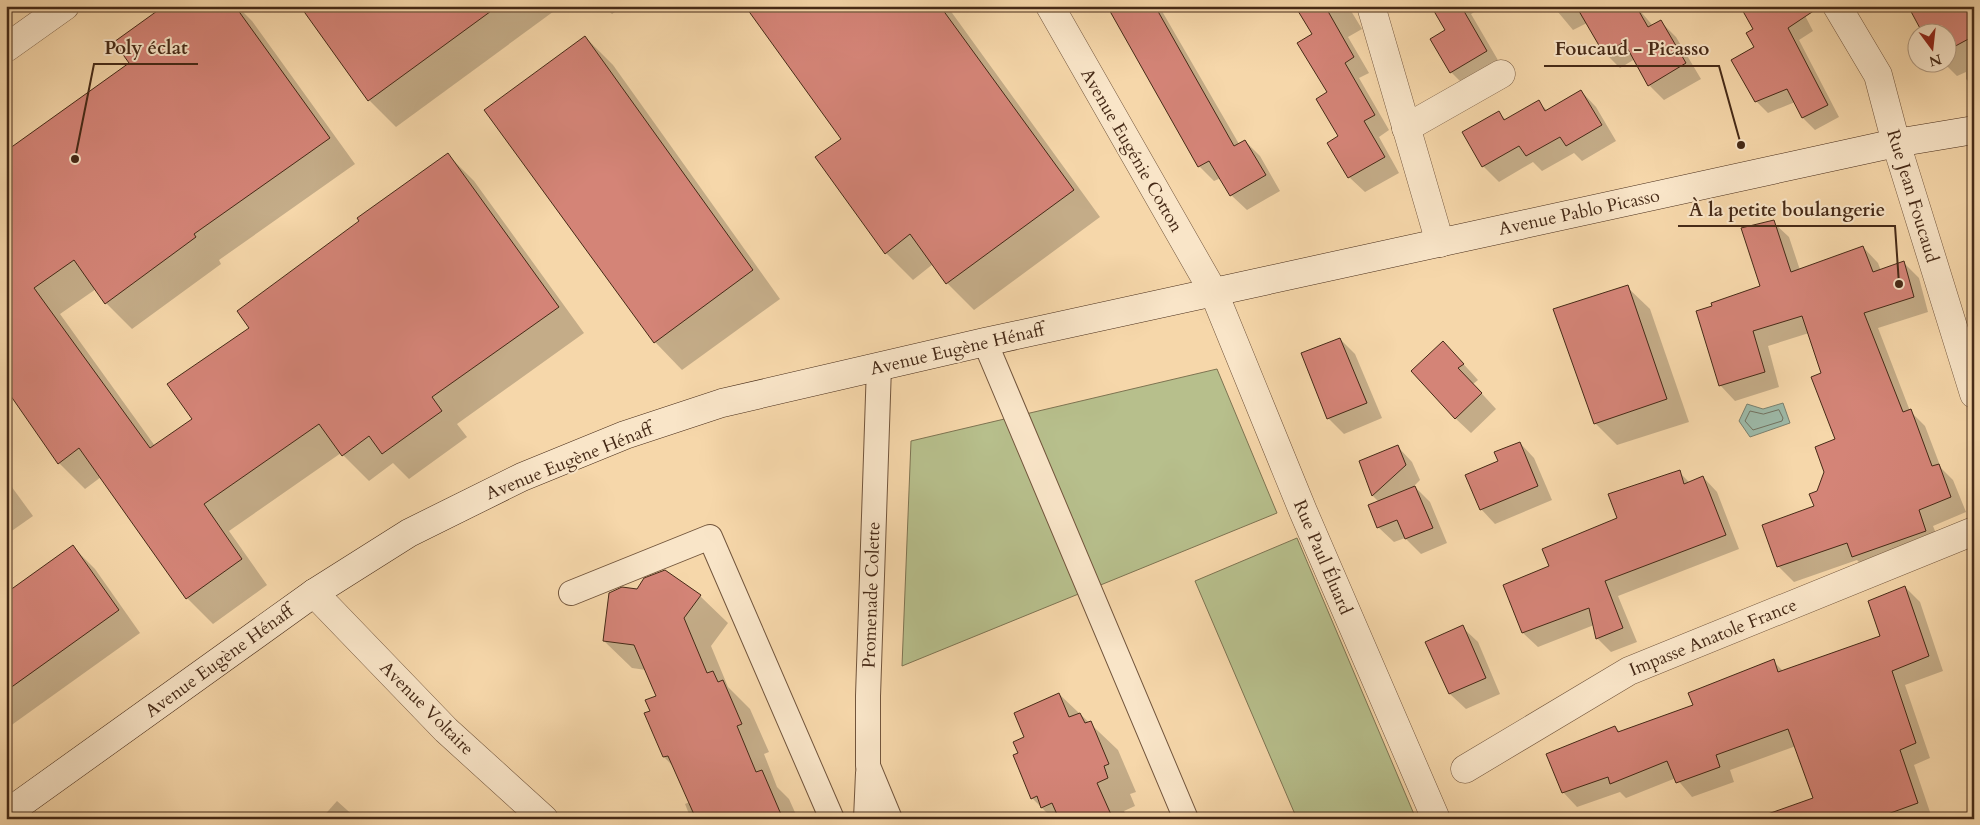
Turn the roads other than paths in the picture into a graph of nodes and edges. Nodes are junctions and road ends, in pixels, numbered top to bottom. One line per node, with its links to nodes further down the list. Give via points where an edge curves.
1 (65, 6): 5 (street)
2 (1050, 6): 11 (street, Avenue Eugénie Cotton)
3 (1371, 6): 7 (street)
4 (1837, 6): 9 (street, Rue Jean Foucaud, via 1878,75)
5 (6, 48)
6 (1502, 74): 7 (street)
7 (1406, 128): 10 (street)
8 (1974, 130): 9 (street, Avenue Pablo Picasso)
9 (1896, 143): 10 (street, Avenue Pablo Picasso); 14 (street, Rue Jean Foucaud)
10 (1440, 243): 11 (street, Avenue Pablo Picasso)
11 (1214, 293): 12 (street, Avenue Eugène Hénaff); 26 (street, Rue Paul Éluard, via 1303,511)
12 (986, 342): 13 (street, Avenue Eugène Hénaff); 25 (street)
13 (879, 366): 16 (street, Avenue Eugène Hénaff, via 722,403 625,435 522,477 409,533); 18 (street, Promenade Colette)
14 (1974, 394)
15 (1974, 531): 19 (street, Impasse Anatole France, via 1629,671)
16 (314, 593): 20 (street, Avenue Eugène Hénaff); 21 (street, Avenue Voltaire, via 446,730)
17 (571, 593): 22 (street, via 710,536)
18 (868, 766): 23 (street); 24 (street, Promenade Colette)
19 (1465, 769)
20 (6, 814)
21 (544, 819)
22 (832, 819)
23 (866, 819)
24 (890, 819)
25 (1186, 819)
26 (1436, 819)

